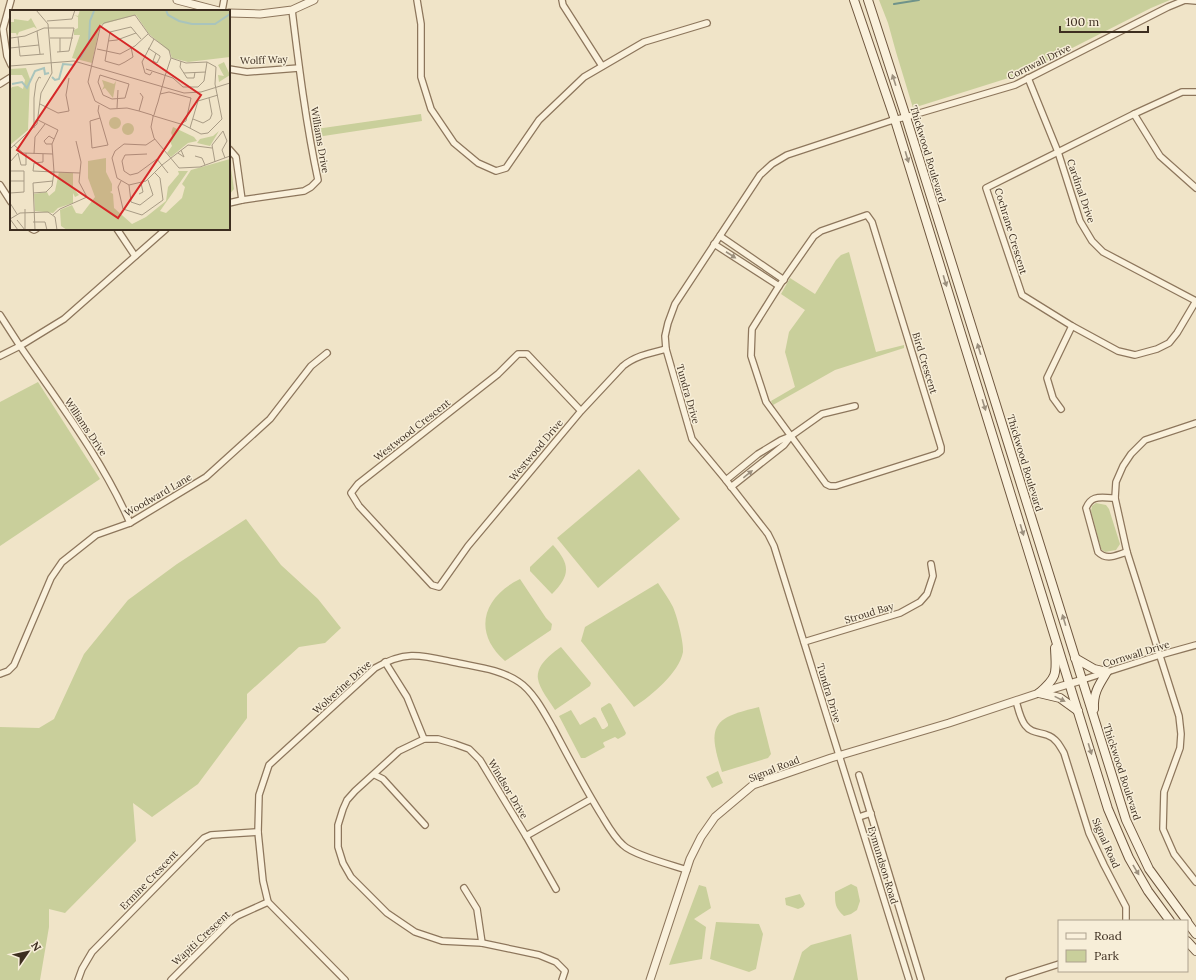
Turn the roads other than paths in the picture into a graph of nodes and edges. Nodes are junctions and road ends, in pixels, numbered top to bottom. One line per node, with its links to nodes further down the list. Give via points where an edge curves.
1 (11, 0): 10 (street)
2 (177, 0): 11 (street)
3 (224, 0): 12 (street)
4 (314, 0): 13 (street)
5 (417, 0): 19 (street, via 421,24 421,77 431,109 454,143 478,163 496,171 506,168 539,120 584,77)
6 (562, 0): 19 (street)
7 (854, 0): 28 (main road, Thickwood Boulevard)
8 (868, 0): 27 (main road, Thickwood Boulevard, one-way to 8)
9 (1196, 1): 23 (street, Cornwall Drive, via 1185,0 1168,7)
10 (10, 10)
11 (215, 10)
12 (222, 10)
13 (292, 10): 14 (street, via 260,14); 20 (street, Williams Drive)
14 (230, 13)
15 (10, 15): 17 (street)
16 (707, 23): 19 (street, via 644,42)
17 (2, 29): 18 (street)
18 (10, 63)
19 (602, 66)
20 (299, 68): 21 (street, Wolff Way, via 247,72); 34 (street, Williams Drive, via 318,180 304,191)
21 (230, 69)
22 (10, 78): 24 (street)
23 (1028, 78): 27 (street, Cornwall Drive, via 1015,85); 30 (street, Cardinal Drive)
24 (0, 84)
25 (1196, 92): 26 (street, Cochrane Crescent, via 1182,92)
26 (1134, 114): 30 (street, Cochrane Crescent); 32 (street, via 1160,156)
27 (906, 117): 28 (street, Cornwall Drive); 70 (main road, Thickwood Boulevard, one-way to 27)
28 (896, 120): 38 (street, Tundra Drive, via 786,155 772,164 760,175); 66 (main road, Thickwood Boulevard, one-way to 66)
29 (230, 150): 34 (street, via 236,157)
30 (1058, 152): 45 (street, Cardinal Drive, via 1080,221 1092,241 1103,252); 47 (street, Cochrane Crescent, via 986,188 1022,295)
31 (0, 185): 33 (street)
32 (1196, 188)
33 (10, 200)
34 (242, 200): 35 (street, Williams Drive)
35 (230, 202)
36 (119, 230): 40 (street)
37 (165, 230): 40 (street)
38 (720, 236): 39 (street, Tundra Drive); 41 (street)
39 (714, 244): 42 (street, one-way to 42); 49 (street, Tundra Drive, via 675,304 665,336)
40 (135, 256): 48 (street, via 64,319)
41 (753, 258): 42 (street); 43 (street)
42 (747, 266): 44 (street)
43 (784, 280): 44 (street, Bird Crescent); 56 (street, Bird Crescent, via 814,236 821,231 867,215 872,222 941,452 830,486)
44 (779, 286): 56 (street, Bird Crescent, via 752,329 751,356 766,402)
45 (1196, 301): 47 (street, Cochrane Crescent, via 1169,343 1136,355 1118,351)
46 (0, 315): 48 (street, Williams Drive)
47 (1072, 326): 53 (street, via 1047,378 1053,398)
48 (20, 346): 51 (street); 62 (street, Williams Drive, via 96,457 120,499)
49 (666, 349): 54 (street, Westwood Drive, via 630,360); 59 (street, Tundra Drive, via 692,439)
50 (327, 353): 62 (street, Woodward Lane, via 311,366 270,419 206,477)
51 (0, 356)
52 (855, 406): 56 (street, via 822,414)
53 (1060, 409)
54 (581, 411): 65 (street, Westwood Drive, via 468,546); 65 (street, Westwood Crescent, via 527,354 518,354 498,374 358,484 351,493 359,506 432,585)
55 (1196, 423): 61 (street, via 1145,440 1123,466 1116,482)
56 (791, 436): 57 (street); 58 (street)
57 (758, 454): 58 (street); 59 (street)
58 (764, 461): 60 (street, one-way to 58)
59 (726, 480): 60 (street, Tundra Drive)
60 (731, 488): 67 (street, Tundra Drive, via 768,534 774,546)
61 (1115, 498): 63 (street); 63 (street, via 1094,498 1086,508 1098,552 1107,557)
62 (130, 523): 73 (street, Woodward Lane, via 96,535 62,562 51,578 14,665)
63 (1127, 552): 69 (street)
64 (931, 564): 67 (street, Stroud Bay, via 933,576 927,594 920,602 900,613)
65 (439, 587)
66 (1055, 637): 75 (main road, Thickwood Boulevard); 76 (main road, via 1056,672 1051,683)
67 (804, 642): 81 (street, Tundra Drive)
68 (1196, 645): 69 (street, Cornwall Drive)
69 (1160, 655): 72 (street, Cornwall Drive); 91 (street, via 1179,716 1181,734 1180,748 1164,792 1163,829 1174,854)
70 (1075, 658): 72 (main road, via 1094,669); 74 (main road, Thickwood Boulevard)
71 (385, 662): 80 (street, via 408,697); 84 (street, Wolverine Drive, via 409,655 429,656 499,672 520,682 545,714); 88 (street, Wolverine Drive, via 375,668 270,765 259,795)
72 (1107, 672): 74 (street, Cornwall Drive); 79 (main road, via 1093,700)
73 (0, 674)
74 (1082, 680): 75 (street, Signal Road); 79 (main road, Thickwood Boulevard)
75 (1070, 684): 76 (street, Signal Road); 78 (main road, Thickwood Boulevard)
76 (1039, 693): 77 (street, Signal Road); 78 (main road, one-way to 78, via 1060,698)
77 (1016, 701): 81 (street, Signal Road); 95 (street, Signal Road, via 1024,724 1031,731 1048,735 1057,742 1064,753 1089,832 1126,907)
78 (1078, 711): 96 (main road, Thickwood Boulevard, one-way to 96, via 1108,809 1129,858 1148,891)
79 (1095, 720): 97 (main road, Thickwood Boulevard, via 1126,820 1149,869)
80 (424, 739): 82 (street, via 399,751); 89 (street, Windsor Drive, via 438,739 469,749 480,760)
81 (839, 755): 86 (street, Eymundson Road); 90 (street, Signal Road, via 753,786 715,817 701,837)
82 (374, 775): 87 (street, via 383,779); 101 (street, via 347,800 338,826 338,847 351,878 387,913 415,932 442,941)
83 (859, 775): 85 (street)
84 (591, 799): 89 (street); 90 (street, Wolverine Drive, via 616,839 624,847)
85 (870, 813): 86 (street); 112 (street)
86 (859, 817): 111 (street, Eymundson Road)
87 (425, 825)
88 (258, 832): 94 (street, Wolverine Drive); 105 (street, Ermine Crescent, via 211,835 204,838 92,952)
89 (526, 836): 93 (street, Windsor Drive)
90 (687, 870): 110 (street, Signal Road)
91 (1196, 882)
92 (464, 888): 101 (street, via 477,909)
93 (556, 890)
94 (268, 902): 104 (street); 106 (street, Wapiti Crescent, via 229,922)
95 (1126, 920)
96 (1169, 920)
97 (1186, 920)
98 (1188, 922): 99 (main road, Thickwood Boulevard)
99 (1196, 934)
100 (1188, 942): 102 (main road)
101 (482, 943): 109 (street, via 539,955 556,962 565,971)
102 (1196, 951)
103 (1058, 964): 113 (street)
104 (340, 975): 107 (street); 108 (street)
105 (78, 980)
106 (171, 980)
107 (334, 980)
108 (345, 980)
109 (562, 980)
110 (650, 980)
111 (909, 980)
112 (922, 980)
113 (1009, 980)

